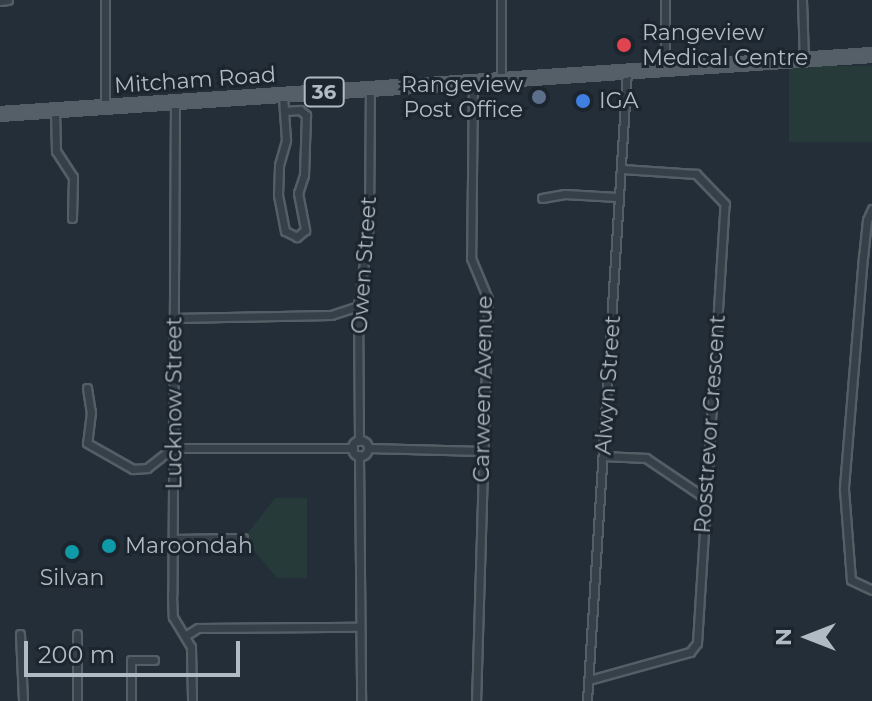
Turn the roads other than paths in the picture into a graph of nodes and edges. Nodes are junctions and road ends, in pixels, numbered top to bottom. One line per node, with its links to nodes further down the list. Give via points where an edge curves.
1 (8, 0): 6 (street)
2 (105, 0): 16 (street)
3 (501, 0): 11 (street)
4 (665, 0): 9 (street)
5 (802, 0): 8 (street)
6 (0, 1)
7 (872, 55): 8 (main road, Mitcham Road / 36)
8 (804, 60): 9 (main road, Mitcham Road / 36)
9 (665, 68): 10 (main road, Mitcham Road / 36)
10 (627, 70): 11 (main road, Mitcham Road / 36); 20 (street, Alwyn Street)
11 (501, 79): 12 (main road, Mitcham Road / 36)
12 (473, 81): 13 (main road, Mitcham Road / 36); 31 (street, Carween Avenue, via 471,258 488,299)
13 (370, 89): 14 (main road, Mitcham Road / 36); 25 (street, Owen Street, via 369,226)
14 (283, 94): 15 (main road, Mitcham Road / 36); 18 (street)
15 (175, 101): 16 (main road, Mitcham Road / 36); 26 (street, Lucknow Street)
16 (105, 107): 17 (main road, Mitcham Road / 36)
17 (55, 110): 19 (main road, Mitcham Road / 36); 24 (street, via 56,151 73,177)
18 (284, 111): 18 (street, via 306,115 304,175 298,193 305,230 297,237 285,231 278,195 286,140)
19 (0, 114)
20 (622, 169): 21 (street, Alwyn Street); 34 (street, Rosstrevor Crescent, via 696,174 725,204)
21 (617, 197): 22 (street); 33 (street, Alwyn Street)
22 (542, 198)
23 (872, 209): 37 (street, via 863,256 844,489 851,580)
24 (72, 218)
25 (358, 306): 26 (street, via 331,315); 28 (street, Owen Street)
26 (174, 318): 29 (street, Lucknow Street)
27 (87, 388): 29 (street, via 91,418 86,437 91,448 133,469 147,468)
28 (359, 441): 30 (street); 32 (street)
29 (173, 448): 32 (street); 36 (street, Lucknow Street)
30 (368, 448): 31 (street); 32 (street)
31 (483, 451): 49 (street, Carween Avenue)
32 (356, 452): 38 (street)
33 (603, 456): 34 (street, via 646,458); 43 (street, Alwyn Street)
34 (705, 498): 43 (street, Rosstrevor Crescent, via 697,643 690,652)
35 (243, 538): 36 (street)
36 (173, 539): 41 (street, Lucknow Street, via 173,617)
37 (872, 590)
38 (360, 627): 41 (street, via 198,628); 48 (street)
39 (20, 634): 44 (street)
40 (77, 634): 45 (street)
41 (185, 636): 47 (street, Lucknow Street, via 191,647)
42 (154, 660): 46 (street, via 131,660)
43 (589, 680): 50 (street, Alwyn Street)
44 (23, 701)
45 (77, 701)
46 (131, 701)
47 (192, 701)
48 (361, 701)
49 (476, 701)
50 (587, 701)

